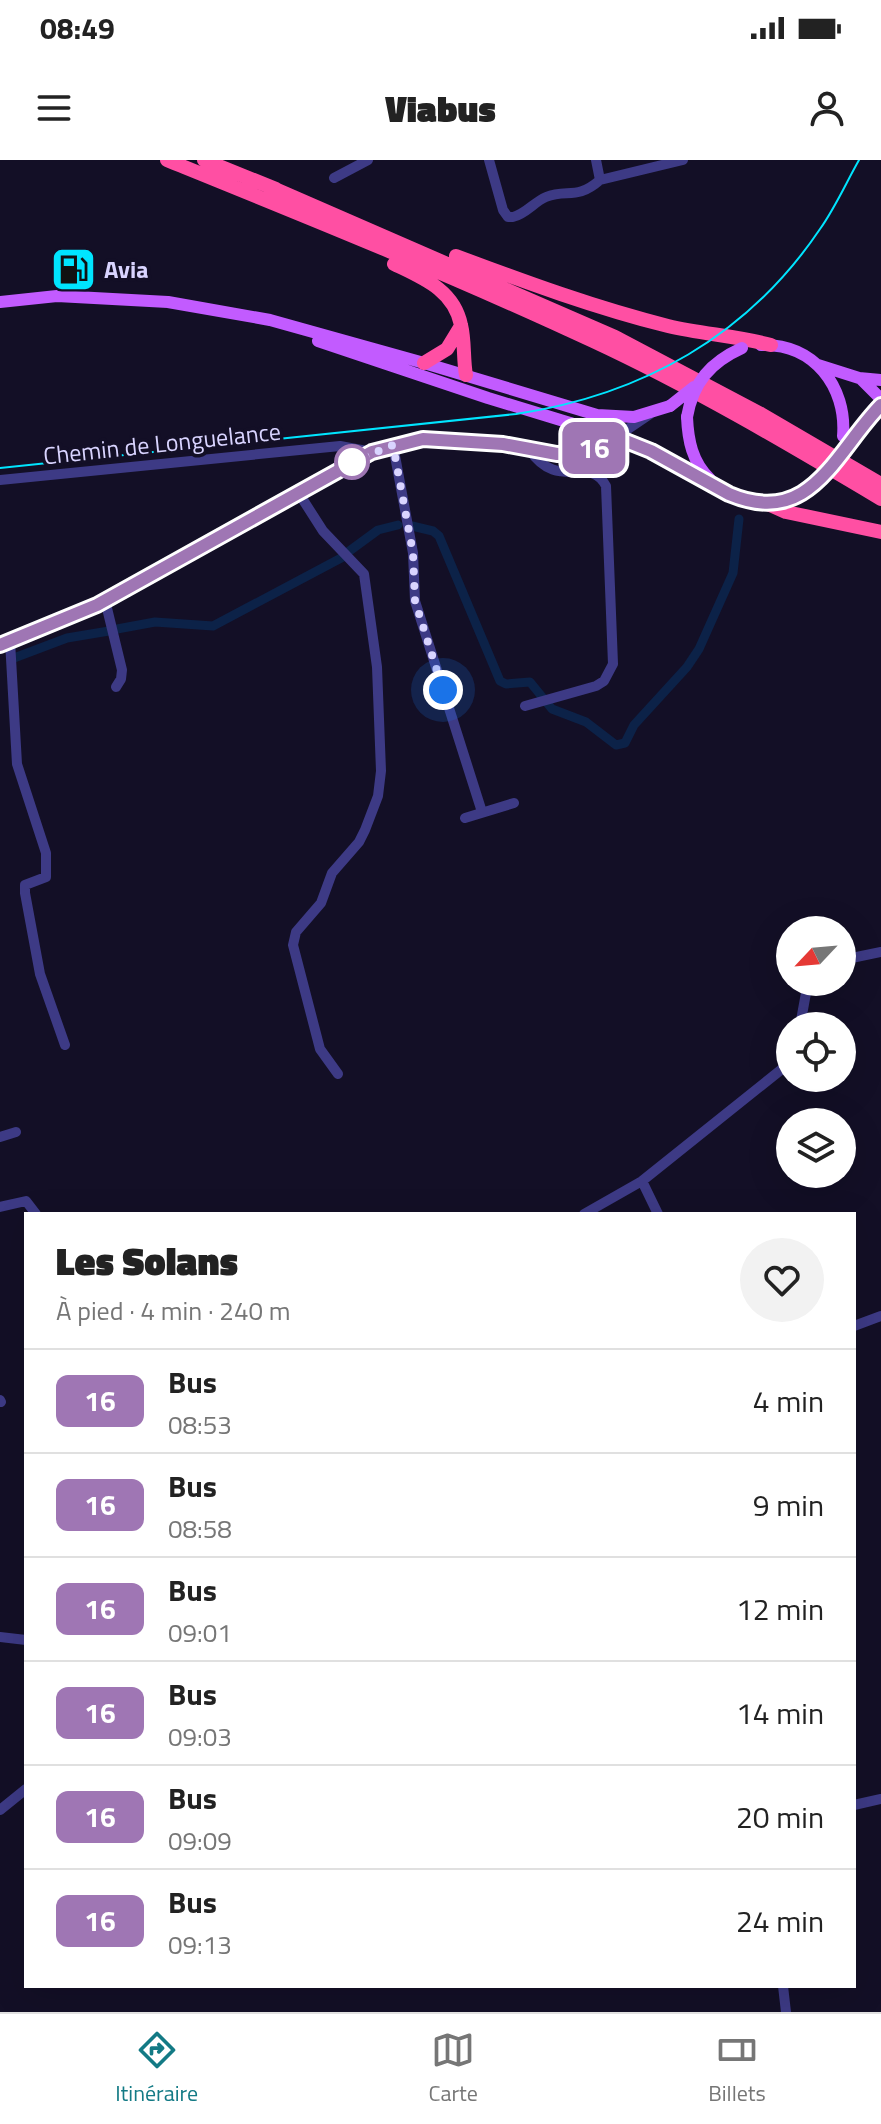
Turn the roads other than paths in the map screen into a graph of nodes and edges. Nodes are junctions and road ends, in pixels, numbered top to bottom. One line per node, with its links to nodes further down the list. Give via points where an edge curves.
1 (167, 160): 9 (highway)
2 (204, 160): 10 (highway)
3 (368, 160): 7 (street)
4 (489, 160): 8 (street, via 508,217 518,217 547,196 578,194)
5 (596, 160): 8 (street)
6 (683, 160): 8 (street)
7 (334, 178)
8 (600, 180)
9 (220, 182): 13 (highway, via 440,288 455,305); 16 (highway)
10 (268, 186): 14 (highway, via 534,286); 16 (highway, via 512,290)
11 (0, 302): 12 (main road, via 57,296 147,300)
12 (240, 314): 17 (main road); 25 (main road)
13 (461, 326): 17 (highway, via 447,349); 20 (highway)
14 (740, 342): 15 (highway); 23 (main road, bridge)
15 (771, 345): 18 (main road, via 796,351)
16 (645, 359): 19 (highway)
17 (424, 363): 20 (main road)
18 (818, 365): 21 (main road); 29 (main road, via 841,400)
19 (670, 372): 39 (highway); 42 (highway)
20 (466, 375): 25 (main road, via 470,385); 26 (main road, via 597,415)
21 (859, 378): 22 (main road); 24 (main road)
22 (881, 380)
23 (696, 385): 26 (main road, bridge); 40 (main road, bridge, via 687,417 688,437 704,473)
24 (881, 402): 29 (main road)
25 (514, 404): 27 (main road)
26 (650, 414): 28 (street)
27 (564, 419): 28 (main road); 35 (street, via 576,440)
28 (616, 437): 35 (street); 40 (main road)
29 (847, 439): 43 (main road, bridge, via 814,487)
30 (407, 442): 31 (street); 33 (street); 37 (street)
31 (393, 445): 34 (street); 37 (street)
32 (327, 448): 34 (street, Chemin de Longuelance); 36 (street, via 338,450); 38 (street, Chemin de Longuelance)
33 (529, 449): 35 (street); 48 (street, via 552,471 599,475 608,495 613,664 596,686)
34 (372, 452): 36 (street)
35 (563, 454)
36 (349, 463): 41 (street)
37 (396, 464): 50 (street, via 413,553 415,601)
38 (0, 480)
39 (881, 484)
40 (719, 487): 43 (main road, via 741,499)
41 (298, 492): 45 (street); 55 (street, via 323,531 364,574 377,667 378,796 359,842 332,873 321,903 296,932 293,945 320,1049)
42 (881, 499)
43 (766, 503): 44 (highway)
44 (881, 532)
45 (105, 600): 46 (street); 47 (street, via 122,670)
46 (5, 643): 54 (street, via 17,764 48,871 46,877 25,885 25,893 40,974)
47 (116, 687)
48 (525, 706)
49 (514, 803): 50 (street)
50 (482, 812): 51 (street)
51 (465, 818)
52 (881, 952): 53 (street)
53 (856, 957)
54 (65, 1045)
55 (338, 1074)
56 (776, 1074): 59 (street)
57 (16, 1132): 58 (street)
58 (0, 1137)
59 (642, 1181): 62 (street); 63 (street)
60 (0, 1207): 61 (street, via 26,1201)
61 (34, 1212)
62 (588, 1212)
63 (657, 1212)
64 (881, 1316): 65 (street)
65 (856, 1325)
66 (0, 1637): 67 (street)
67 (24, 1640)
68 (24, 1791): 71 (street)
69 (881, 1799): 70 (street)
70 (856, 1805)
71 (0, 1810)
72 (783, 1988): 73 (street)
73 (786, 2012)

